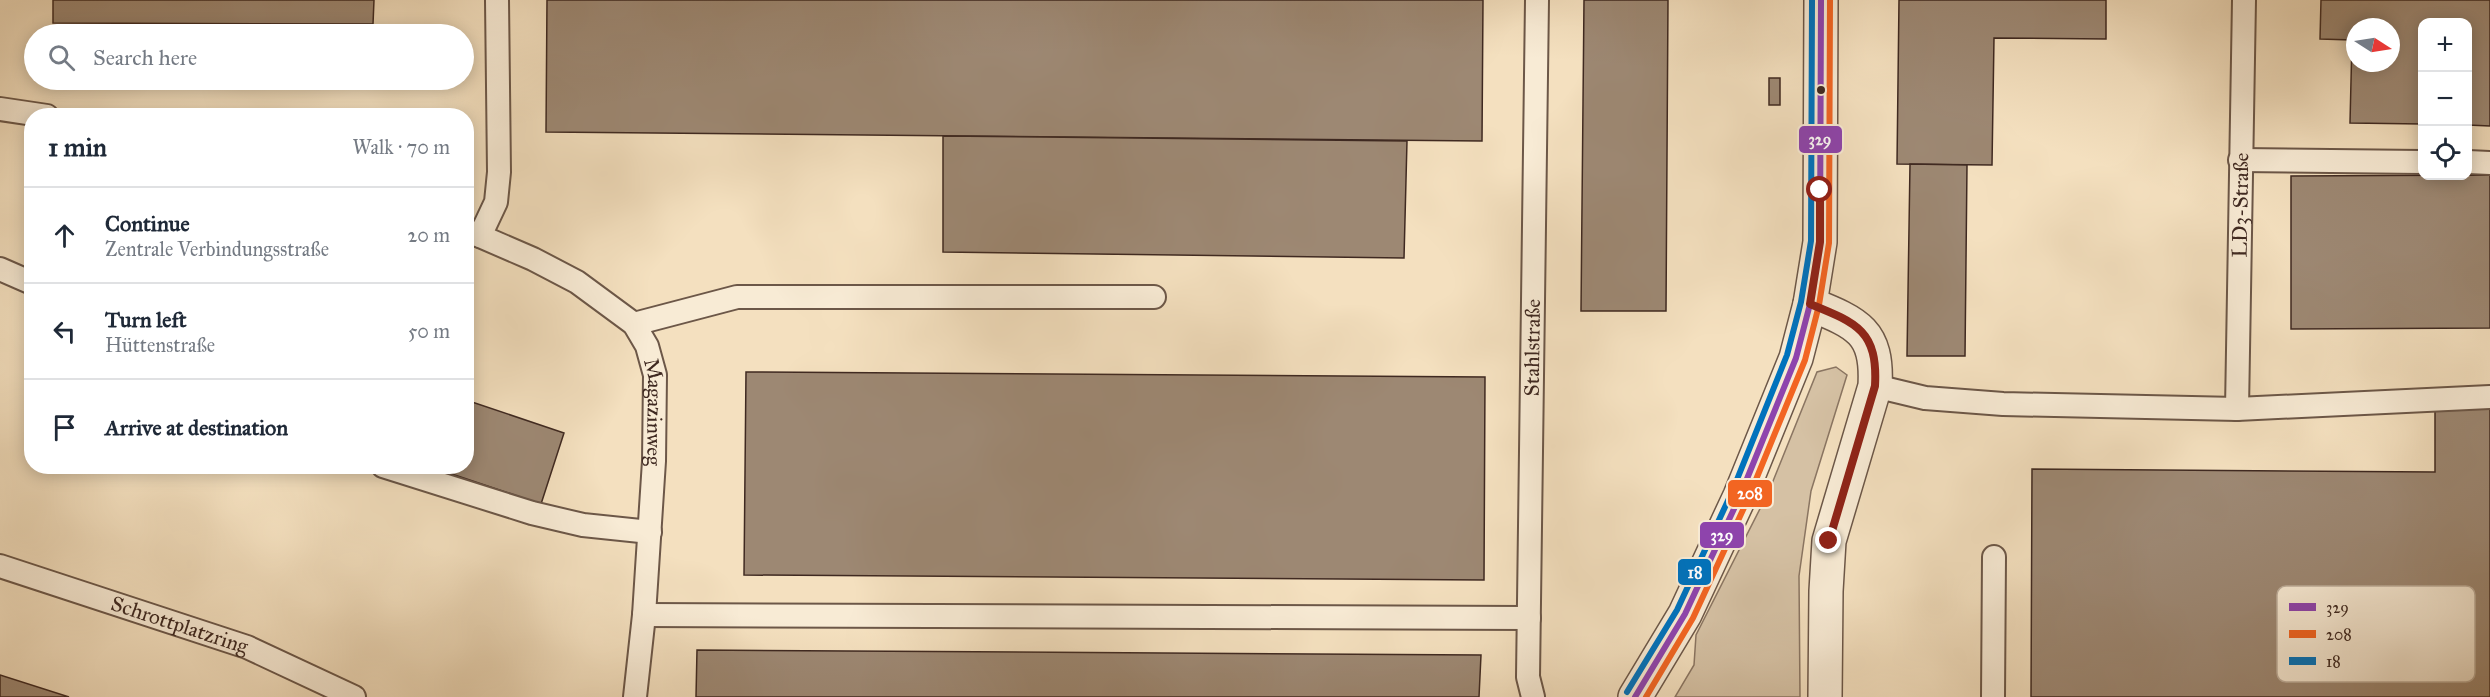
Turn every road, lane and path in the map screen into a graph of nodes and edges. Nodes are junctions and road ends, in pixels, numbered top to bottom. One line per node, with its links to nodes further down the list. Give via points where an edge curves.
1 (497, 0): 11 (lane, via 499,172 496,202)
2 (1538, 0): 26 (lane, Stahlstraße)
3 (1821, 0): 16 (street, via 1820,242)
4 (2244, 0): 7 (lane, LD3-Straße)
5 (0, 108): 6 (lane)
6 (24, 112)
7 (2240, 160): 8 (lane); 20 (lane, LD3-Straße)
8 (2418, 162)
9 (2472, 162): 10 (lane)
10 (2490, 163)
11 (474, 232)
12 (474, 233): 17 (lane, Magazinweg, via 577,282)
13 (0, 269): 14 (lane)
14 (24, 280)
15 (1154, 297): 17 (lane, via 737,297)
16 (1810, 304): 18 (street, via 1861,328 1876,363); 30 (street, via 1788,378 1740,496 1685,614)
17 (634, 324): 22 (lane, Magazinweg, via 647,346 655,375)
18 (1875, 386): 20 (lane, via 1925,398 2003,404); 31 (street, via 1829,541)
19 (2490, 397): 20 (lane)
20 (2237, 409)
21 (410, 474): 22 (lane, via 563,520)
22 (650, 532): 25 (lane, Magazinweg)
23 (1994, 556): 32 (lane)
24 (0, 566): 27 (lane, Schrottplatzring, via 247,647)
25 (644, 615): 26 (lane); 28 (lane, Magazinweg)
26 (1529, 618): 29 (lane, Stahlstraße, via 1528,677)
27 (354, 697)
28 (635, 697)
29 (1533, 697)
30 (1635, 697)
31 (1825, 697)
32 (1993, 697)

